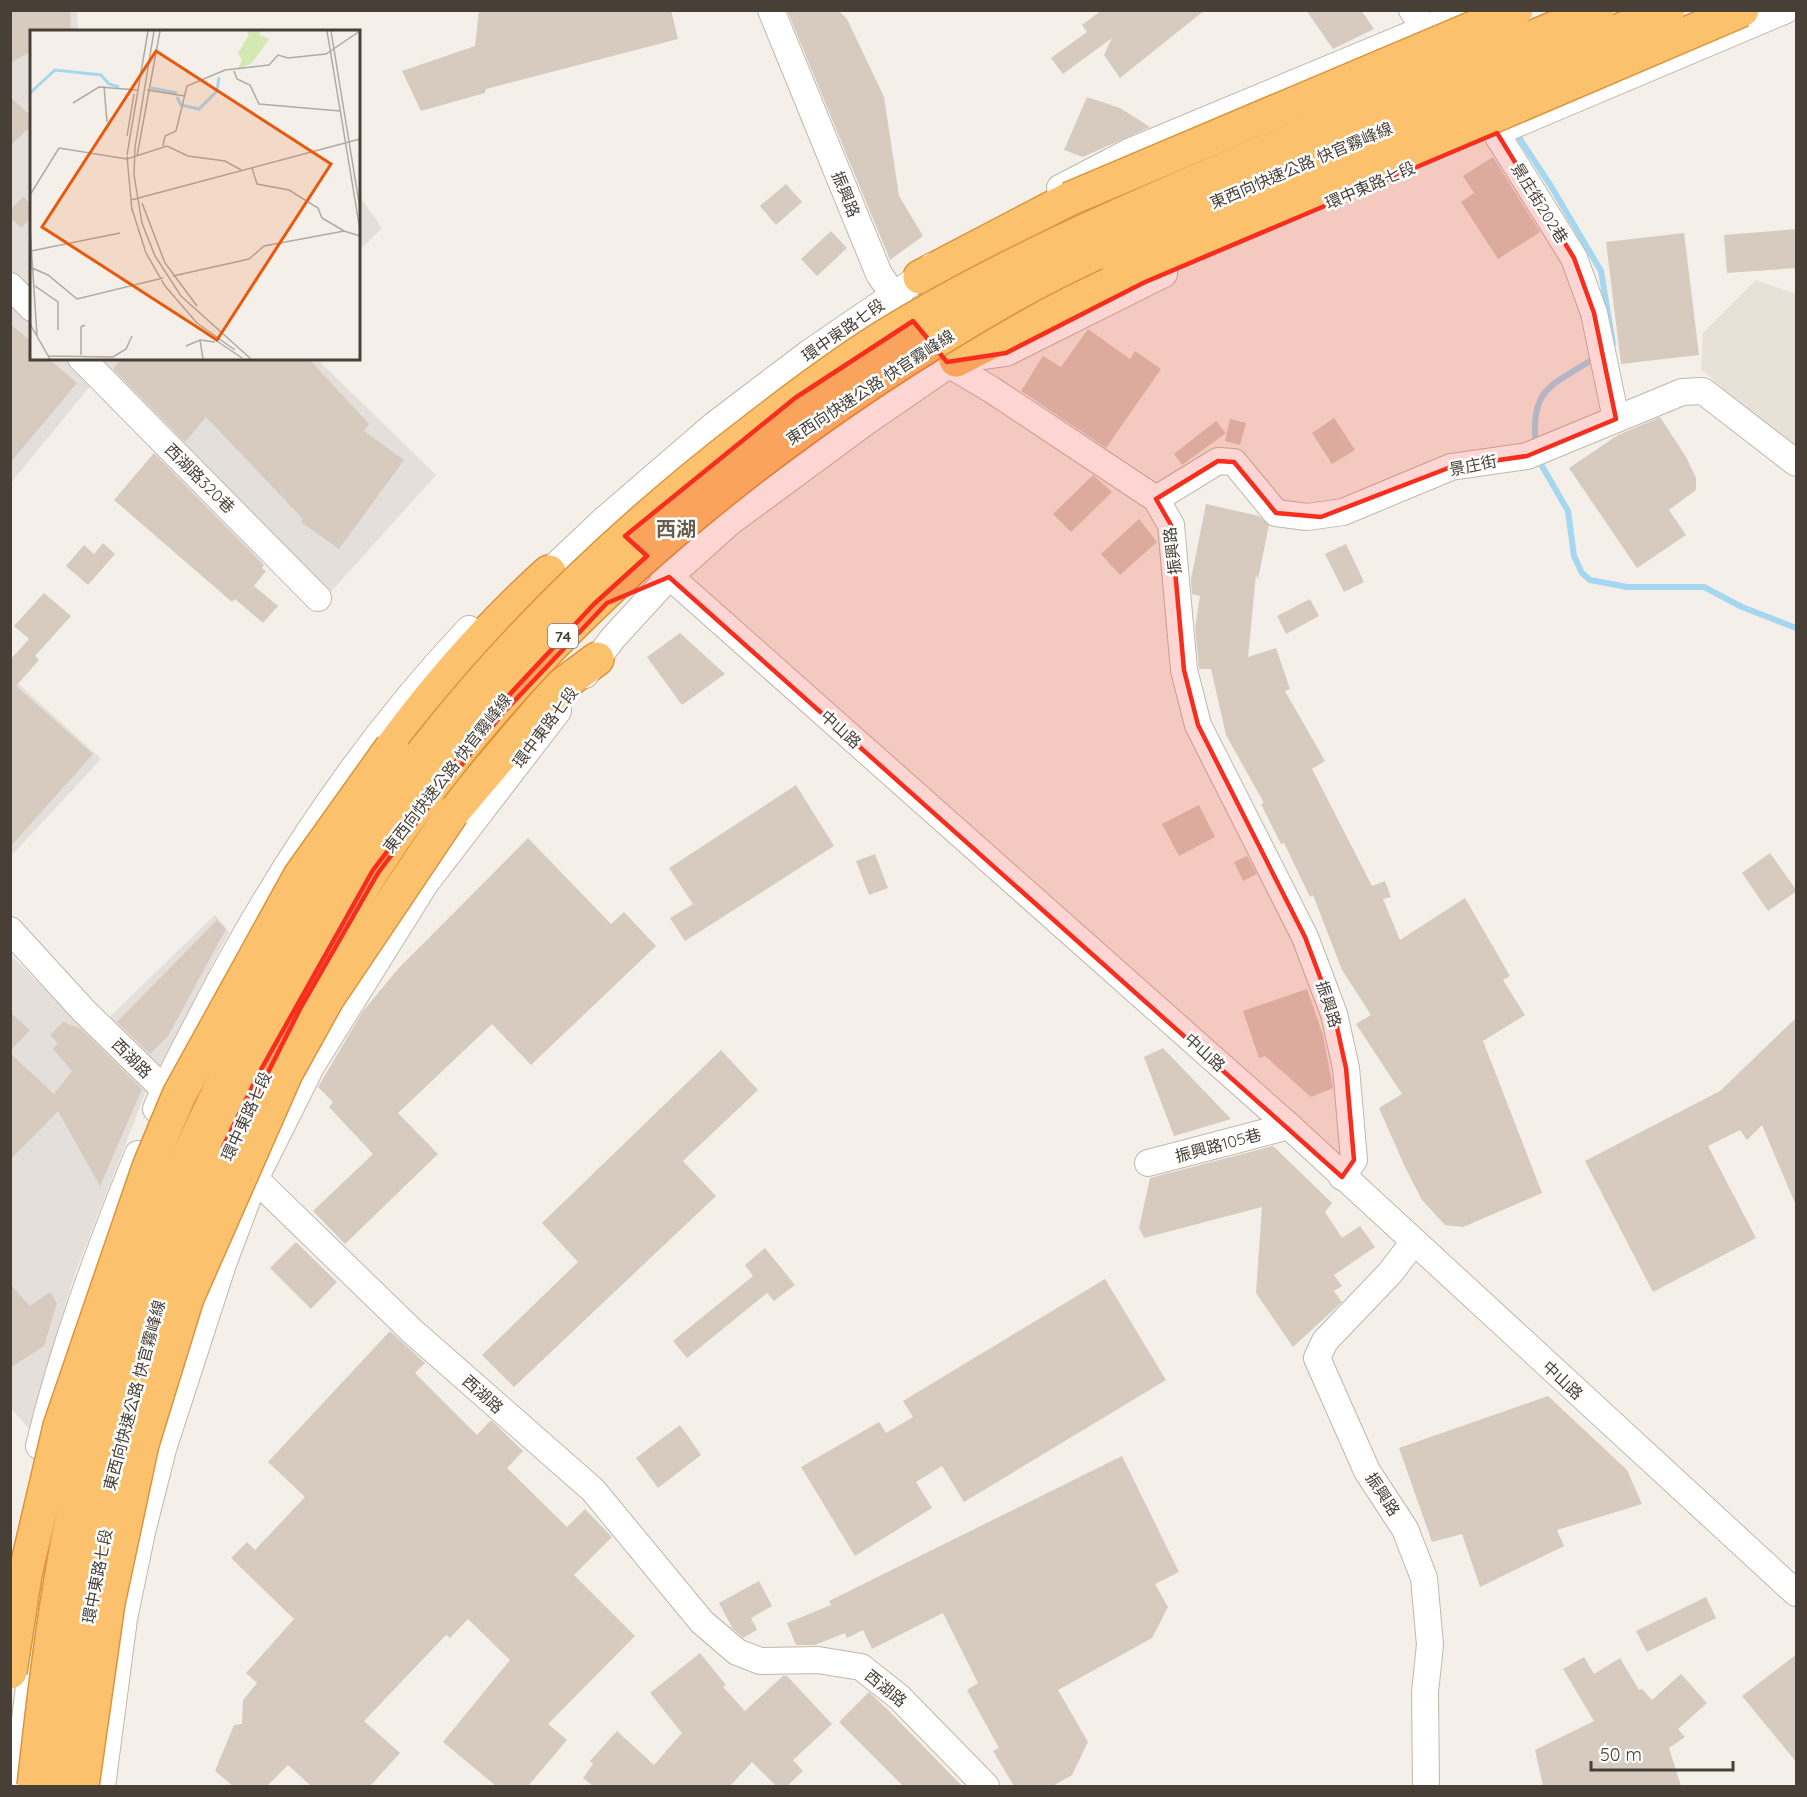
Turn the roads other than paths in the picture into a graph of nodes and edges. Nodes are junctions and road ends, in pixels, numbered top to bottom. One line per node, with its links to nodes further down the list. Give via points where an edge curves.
1 (771, 10): 16 (street, 振興路, via 879,274)
2 (1470, 10): 10 (street, 環中東路七段)
3 (1516, 10): 14 (highway, bridge, via 1069,199)
4 (1570, 10): 11 (street, 環中東路七段)
5 (1597, 10): 41 (highway, 東西向快速公路 快官霧峰線 / 74, bridge, via 1116,216 1002,270 880,339 709,464 622,539 563,596 429,744 346,862 274,983 165,1210 91,1435 58,1587)
6 (1668, 10): 42 (highway, 東西向快速公路 快官霧峰線 / 74, bridge, via 1134,235 1012,296 898,364 805,426 670,536 594,604 537,663 461,751 373,870 259,1073 205,1184 147,1335 120,1433 88,1577)
7 (1686, 10): 12 (street, 環中東路七段)
8 (1742, 10): 19 (highway, bridge, via 1117,276)
9 (1786, 10): 13 (street, 環中東路七段)
10 (1418, 20): 11 (street, 景庄街202巷); 14 (street, 環中東路七段, via 1131,151 960,240)
11 (1459, 58): 12 (street, 景庄街202巷); 14 (street, 環中東路七段, via 1121,202 999,259)
12 (1484, 95): 13 (street, 景庄街202巷); 19 (street, 環中東路七段, via 1094,262 966,336)
13 (1497, 132): 19 (street, 環中東路七段, via 1145,282 1006,353); 20 (street, 景庄街202巷, via 1574,258 1594,313)
14 (920, 277): 16 (street, 環中東路七段)
15 (10, 286): 17 (street)
16 (892, 296): 19 (street, 振興路); 23 (street, 環中東路七段, via 760,389)
17 (30, 306)
18 (83, 360): 26 (street, 西湖路320巷)
19 (953, 363): 22 (street, 振興路); 25 (street, 環中東路七段, via 795,471)
20 (1616, 419): 21 (street, 景庄街, via 1682,392 1703,391); 22 (street, 景庄街, via 1527,456 1451,467 1322,517 1276,513 1234,462 1218,461)
21 (1797, 463)
22 (1156, 499): 34 (street, 振興路, via 1171,525 1184,670 1198,726 1305,937 1334,1014 1346,1068 1354,1160)
23 (606, 518): 24 (street, 環中東路七段); 25 (street, 中山路)
24 (549, 572): 29 (street, 環中東路七段, via 483,614 428,672 363,758 271,890); 30 (street, 環中東路七段, via 514,633 444,708 375,801 267,979); 39 (highway, bridge, via 500,616 426,702 300,876 179,1095 149,1167 60,1426 25,1575)
25 (669, 577): 27 (street, 環中東路七段); 31 (street, 中山路); 32 (street, 環中東路七段, via 607,603 502,714 421,816 378,873 300,1009)
26 (318, 598)
27 (597, 659): 35 (street, 環中東路七段, via 425,884 312,1065); 44 (highway, bridge, via 558,688 452,813 333,990 286,1073 188,1298 142,1444 108,1603)
28 (10, 930): 29 (street, 西湖路)
29 (163, 1090): 30 (street, 西湖路); 37 (street, 環中東路七段, via 94,1265 53,1387 23,1512)
30 (197, 1121): 32 (street, 西湖路); 40 (street, 環中東路七段, via 158,1207 110,1342 41,1587)
31 (1289, 1126): 33 (street, 振興路105巷); 34 (street, 中山路)
32 (228, 1152): 35 (street, 西湖路); 43 (street, 環中東路七段, via 181,1258 153,1337 127,1435 95,1579)
33 (1148, 1163)
34 (1342, 1177): 36 (street, 中山路)
35 (255, 1179): 45 (street, 環中東路七段, via 223,1263 167,1438 142,1532 124,1619); 46 (street, 西湖路, via 412,1331 593,1490 702,1622 737,1652 760,1661 818,1660 861,1667 899,1697)
36 (1413, 1243): 38 (street, 中山路); 47 (street, 振興路, via 1325,1341 1317,1358 1367,1471 1405,1529 1424,1578 1430,1645 1425,1692)
37 (10, 1587)
38 (1797, 1593)
39 (10, 1672)
40 (16, 1786)
41 (34, 1786)
42 (59, 1786)
43 (66, 1786)
44 (82, 1786)
45 (102, 1786)
46 (987, 1786)
47 (1426, 1786)

